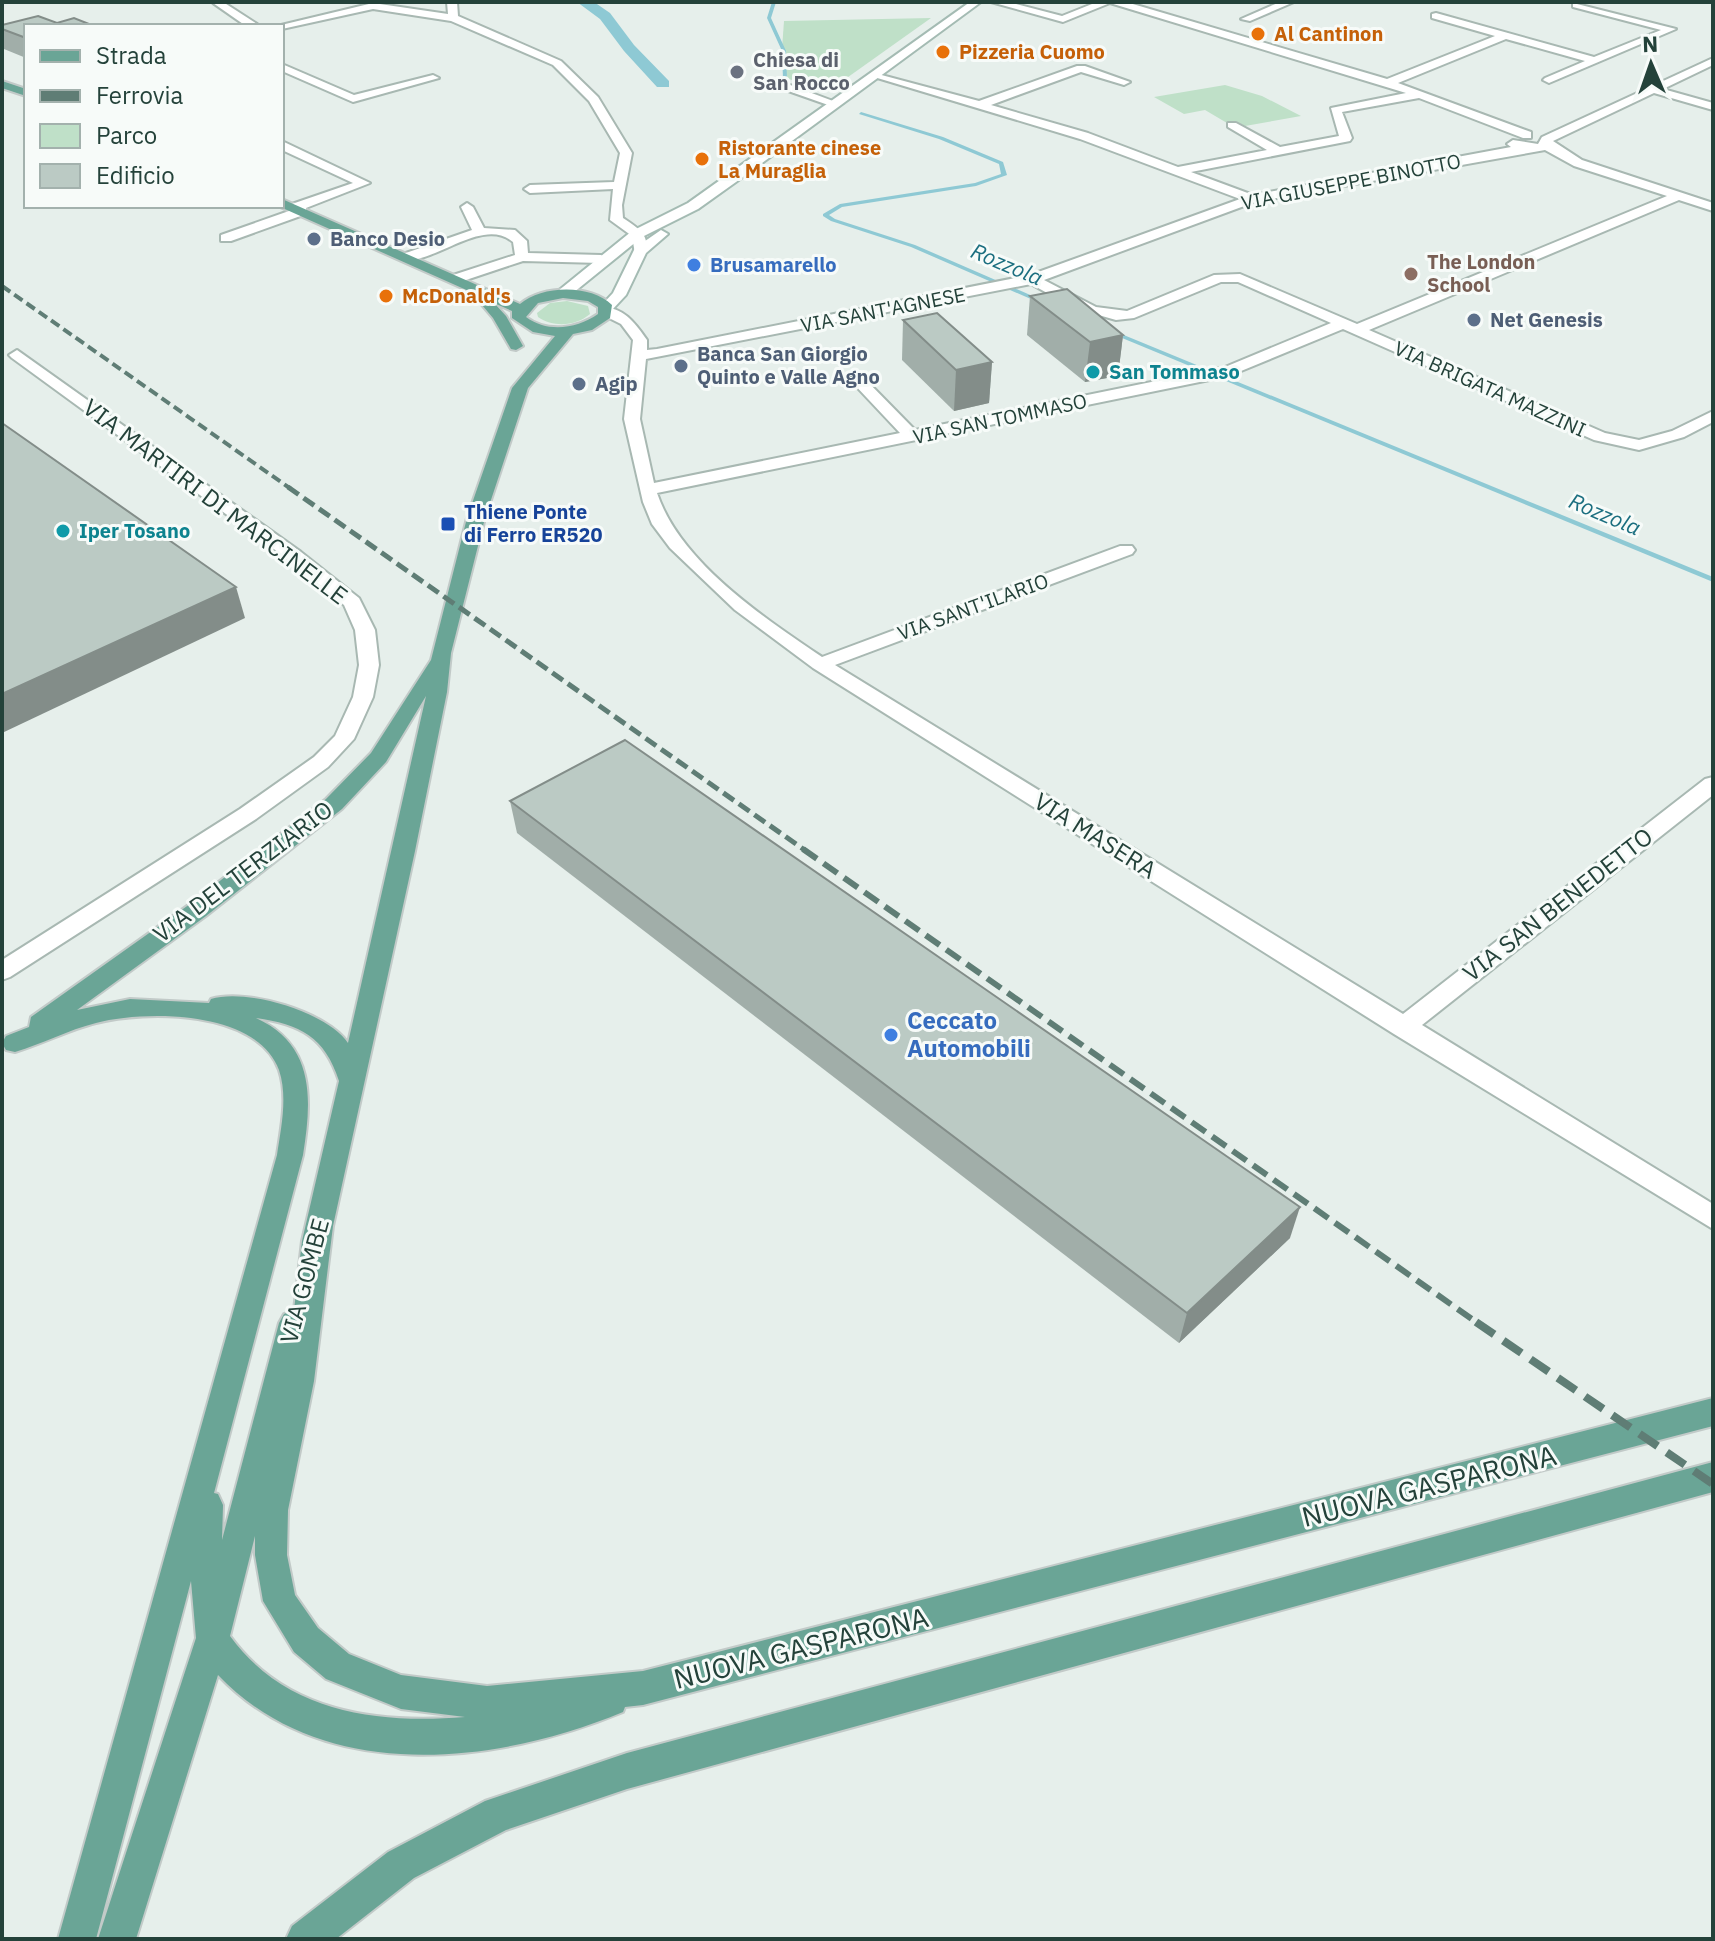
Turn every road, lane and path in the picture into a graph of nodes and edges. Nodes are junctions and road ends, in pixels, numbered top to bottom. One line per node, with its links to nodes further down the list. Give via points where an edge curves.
1 (452, 2): 11 (street)
2 (976, 2): 19 (street)
3 (996, 2): 4 (street, via 1063,19)
4 (1106, 2)
5 (1289, 2): 12 (street)
6 (1563, 2): 9 (street)
7 (218, 3): 13 (street)
8 (1122, 3): 23 (street)
9 (1582, 4): 16 (street, via 1671,29)
10 (1456, 7): 15 (street, via 1436,16)
11 (453, 18): 14 (street, via 373,6); 43 (street, via 540,54 573,77 594,99 626,153)
12 (1246, 19)
13 (250, 24)
14 (284, 26)
15 (1506, 35): 16 (street); 23 (street)
16 (1596, 61): 21 (street)
17 (1713, 61): 26 (street)
18 (284, 68): 20 (street, via 353,99)
19 (878, 75): 29 (street); 30 (street)
20 (433, 78)
21 (1549, 80)
22 (1124, 82): 30 (street, via 1081,68)
23 (1391, 82): 28 (street)
24 (2, 84): 27 (main road)
25 (781, 85): 29 (street)
26 (1652, 89): 31 (street); 32 (street)
27 (24, 92)
28 (1421, 94): 33 (street); 39 (street, via 1335,110 1346,138)
29 (835, 104): 47 (street)
30 (983, 104): 42 (street)
31 (1713, 107)
32 (1596, 114): 36 (street); 37 (street)
33 (1489, 119): 35 (street); 36 (street)
34 (1232, 125): 39 (street)
35 (1510, 140): 36 (street); 40 (street, VIA GIUSEPPE BINOTTO)
36 (1528, 141): 37 (street); 40 (street, VIA GIUSEPPE BINOTTO); 41 (street, VIA GIUSEPPE BINOTTO)
37 (1547, 143): 41 (street)
38 (284, 146): 50 (street, via 364,183)
39 (1278, 151): 42 (street)
40 (1490, 155): 46 (street, VIA GIUSEPPE BINOTTO)
41 (1578, 163): 45 (street)
42 (1180, 170): 46 (street)
43 (621, 185): 44 (street); 52 (street, via 617,220)
44 (530, 189)
45 (1678, 196): 49 (street); 65 (street, VIA BRIGATA MAZZINI)
46 (1252, 199): 58 (street, VIA GIUSEPPE BINOTTO)
47 (693, 206): 52 (street); 54 (street)
48 (467, 207): 51 (street)
49 (1713, 207)
50 (292, 208): 53 (street); 55 (main road)
51 (479, 231): 55 (street); 56 (street, via 512,233 523,247)
52 (637, 234): 54 (street); 57 (street)
53 (226, 238)
54 (638, 253): 57 (street); 62 (street)
55 (408, 257): 59 (main road)
56 (522, 257): 57 (street); 59 (street)
57 (598, 263): 60 (street)
58 (1033, 279): 65 (street, VIA BRIGATA MAZZINI, via 1113,317 1230,276); 68 (street, VIA SANT'AGNESE, via 657,354)
59 (458, 281): 61 (main road); 63 (main road); 67 (main road, via 499,316)
60 (563, 294): 61 (main road); 62 (main road, via 592,297)
61 (546, 296): 63 (main road)
62 (606, 310): 64 (main road); 68 (street, via 626,321)
63 (520, 314): 66 (main road, via 537,329); 67 (main road)
64 (591, 325): 66 (main road); 68 (street, via 616,330)
65 (1351, 326): 72 (street, VIA BRIGATA MAZZINI, via 1600,437 1639,445); 73 (street, VIA SAN TOMMASO, via 1229,371)
66 (569, 330): 71 (main road)
67 (516, 346): 71 (main road)
68 (640, 348): 74 (street, VIA MASERA, via 631,416)
69 (17, 355): 79 (street, VIA MARTIRI DI MARCINELLE, via 352,602 365,630 369,665 363,697 344,739 321,762)
70 (857, 379): 73 (street)
71 (520, 388): 76 (main road, VIA GOMBE, via 479,505)
72 (1713, 416)
73 (913, 437): 74 (street, VIA SAN TOMMASO)
74 (649, 489): 77 (street, VIA MASERA, via 660,522 683,549 758,620)
75 (1126, 550): 77 (street, VIA SANT'ILARIO)
76 (441, 653): 82 (main road, VIA DEL TERZIARIO, via 379,757 334,804); 83 (main road, VIA GOMBE)
77 (820, 664): 81 (street, VIA MASERA)
78 (1713, 784): 81 (street, VIA SAN BENEDETTO)
79 (2, 971)
80 (160, 1006): 82 (main road, via 75,1019); 83 (main road, via 209,1004 306,1020 340,1049); 87 (main road, via 239,1021 264,1033 289,1061 294,1077 297,1118 290,1155)
81 (1403, 1027): 84 (street, VIA MASERA)
82 (9, 1048)
83 (352, 1083): 85 (main road, VIA GOMBE)
84 (1713, 1218)
85 (320, 1227): 89 (main road, VIA GOMBE); 90 (main road, NUOVA GASPARONA, via 299,1381 272,1510 271,1555 280,1601 306,1640 338,1667 401,1692 487,1703)
86 (1713, 1412): 90 (main road, NUOVA GASPARONA)
87 (211, 1454): 89 (main road, via 205,1545); 91 (main road)
88 (1713, 1477): 93 (main road, via 627,1771 498,1814 401,1865)
89 (213, 1638): 90 (main road, via 236,1669 285,1709 335,1729 397,1736 488,1734 567,1716); 92 (main road, VIA GOMBE)
90 (643, 1688)
91 (77, 1939)
92 (117, 1939)
93 (305, 1939)

